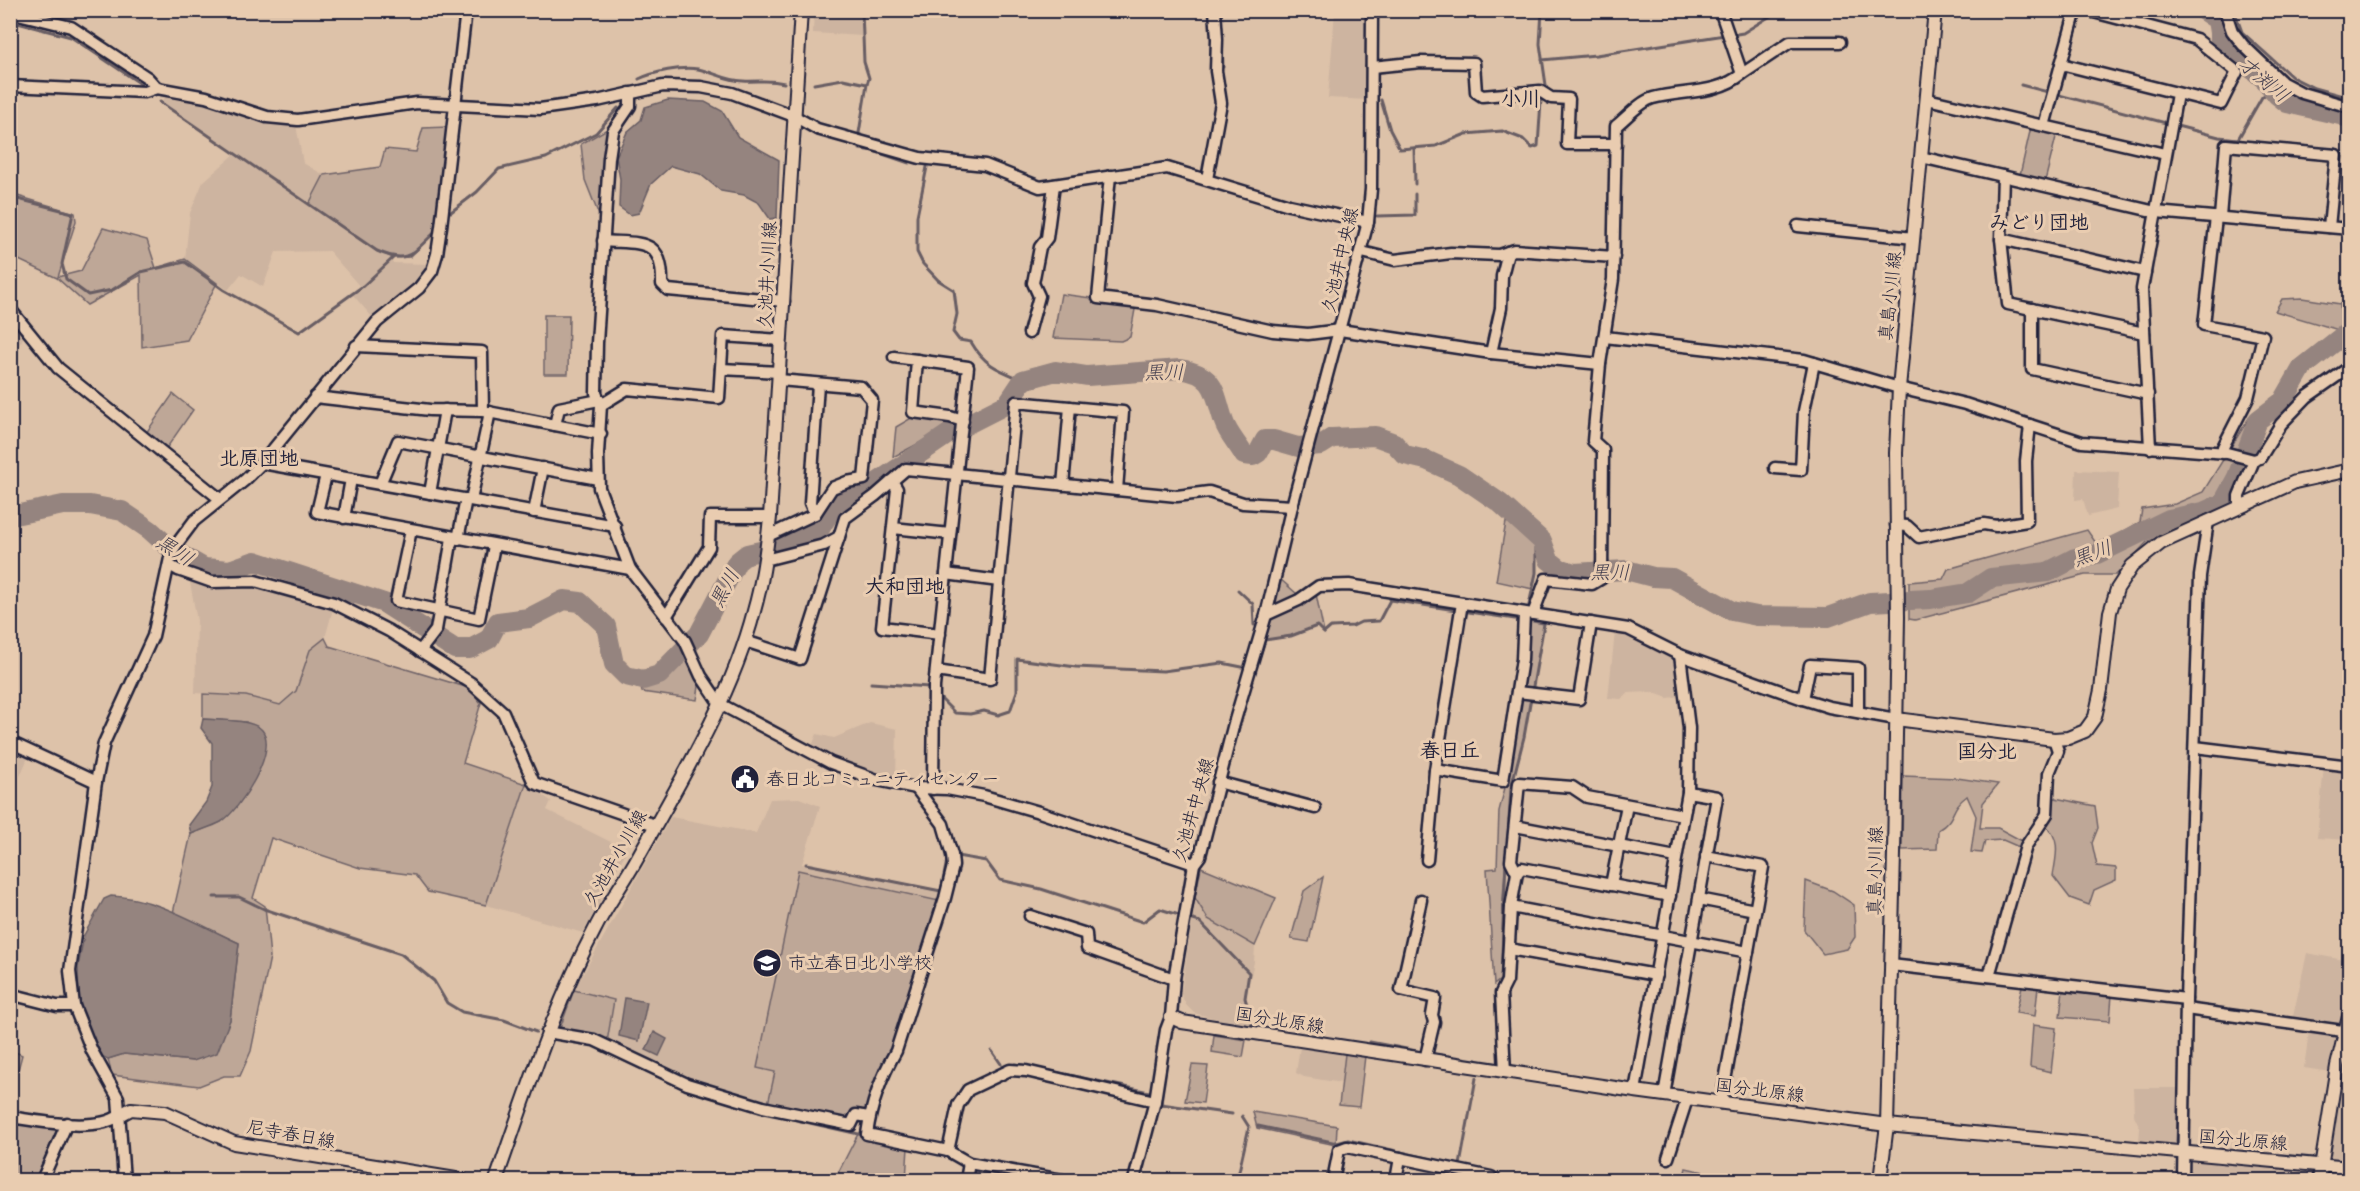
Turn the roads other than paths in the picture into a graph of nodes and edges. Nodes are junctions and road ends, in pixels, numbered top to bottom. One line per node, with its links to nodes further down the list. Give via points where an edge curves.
1 (466, 10): 20 (street)
2 (801, 10): 22 (street, 久池井小川線)
3 (1215, 10): 29 (street, via 1221,103)
4 (1372, 10): 13 (street, 久池井中央線)
5 (1720, 10): 14 (street)
6 (1935, 10): 19 (street, 真島小川線)
7 (2076, 10): 12 (street)
8 (2086, 10): 18 (street, via 2196,39 2237,72 2221,104)
9 (2225, 10): 21 (street, via 2232,32 2283,83)
10 (10, 12): 16 (street, via 71,27)
11 (1840, 42): 14 (street, via 1790,42)
12 (2061, 64): 18 (street); 23 (street)
13 (1372, 67): 24 (street, via 1420,62 1474,63 1476,92 1482,96 1540,91 1551,98 1569,99 1567,144); 33 (street, 久池井中央線)
14 (1742, 75): 24 (street, via 1730,84 1651,98 1616,126)
15 (10, 86): 16 (street, via 145,92)
16 (157, 88): 20 (street, via 267,117 298,120 417,103)
17 (630, 93): 20 (street, via 540,109); 22 (street, via 663,86 701,87 732,93); 39 (street, via 630,106 613,131)
18 (2176, 94): 25 (street)
19 (1927, 99): 23 (street); 26 (street, 真島小川線)
20 (456, 105): 52 (street, via 432,271)
21 (2349, 107)
22 (794, 116): 30 (street, via 817,129 920,159 985,165 1022,182 1040,187); 44 (street, 久池井小川線)
23 (2044, 126): 25 (street)
24 (1616, 144): 42 (street)
25 (2165, 154): 31 (street)
26 (1921, 157): 28 (street); 37 (street, 真島小川線)
27 (1110, 176): 29 (street, via 1167,168); 30 (street); 47 (street, via 1098,298 1157,305 1273,331 1308,334)
28 (2003, 176): 31 (street); 38 (street)
29 (1207, 179): 33 (street, via 1289,205)
30 (1054, 185): 48 (street, via 1047,238 1040,248 1033,283 1039,296)
31 (2156, 212): 32 (street); 43 (street)
32 (2218, 217): 35 (street); 35 (street, via 2226,145 2336,155); 75 (street, via 2204,325 2263,336 2248,398 2223,447)
33 (1368, 222): 40 (street, 久池井中央線)
34 (1798, 226): 37 (street)
35 (2329, 227): 36 (street)
36 (2349, 229)
37 (1914, 238): 62 (street, 真島小川線)
38 (2001, 239): 43 (street); 46 (street, via 2008,304)
39 (603, 241): 44 (street, via 647,245 653,249 662,261 662,284 668,290); 65 (street, via 596,393)
40 (1362, 252): 41 (street, via 1395,260 1451,252); 47 (street, 久池井中央線)
41 (1508, 252): 42 (street); 53 (street)
42 (1614, 257): 50 (street)
43 (2145, 272): 49 (street)
44 (784, 301): 51 (street, 久池井小川線)
45 (10, 309): 92 (street, via 58,368)
46 (2032, 309): 49 (street); 63 (street, via 2032,369)
47 (1340, 330): 53 (street); 94 (street, 久池井中央線)
48 (1029, 333)
49 (2144, 333): 63 (street)
50 (1605, 337): 56 (street); 57 (street)
51 (782, 340): 59 (street, via 723,336); 60 (street, 久池井小川線)
52 (356, 346): 64 (street); 68 (street, via 482,352)
53 (1491, 353): 57 (street)
54 (894, 357): 55 (street)
55 (917, 360): 69 (street, via 913,412); 69 (street, via 968,368)
56 (1814, 363): 62 (street); 80 (street, via 1804,411 1801,470)
57 (1600, 364): 116 (street, via 1593,441 1603,450 1602,578 1592,584 1545,579)
58 (2349, 367): 77 (street, via 2307,397 2282,424 2260,458)
59 (721, 369): 60 (street); 65 (street, via 719,398 627,389)
60 (779, 376): 61 (street); 98 (street, 久池井小川線)
61 (818, 384): 97 (street, via 810,503); 97 (street, via 861,387 872,400 864,479 832,488)
62 (1899, 388): 71 (street); 101 (street, 真島小川線)
63 (2148, 394): 73 (street)
64 (315, 397): 67 (street); 78 (street)
65 (600, 402): 70 (street, via 559,408); 72 (street)
66 (1070, 407): 86 (street, via 1016,402); 89 (street); 90 (street, via 1124,412)
67 (445, 410): 68 (street); 74 (street)
68 (487, 411): 70 (street); 76 (street)
69 (961, 418): 83 (street)
70 (555, 425): 72 (street)
71 (2030, 425): 73 (street, via 2082,442); 101 (street, via 2027,521 1984,524 1919,537 1907,526)
72 (601, 434): 85 (street)
73 (2150, 448): 75 (street)
74 (438, 449): 76 (street); 88 (street, via 398,441); 91 (street)
75 (2225, 453): 77 (street)
76 (480, 456): 79 (street); 93 (street)
77 (2254, 460): 95 (street, via 2239,496)
78 (262, 463): 82 (street); 92 (street)
79 (543, 468): 85 (street); 96 (street)
80 (1775, 468)
81 (2349, 470): 95 (street, via 2295,482)
82 (326, 475): 84 (street); 99 (street, via 317,512)
83 (957, 475): 86 (street); 87 (street, via 906,469); 105 (street)
84 (351, 479): 88 (street); 99 (street)
85 (598, 479): 102 (street)
86 (1009, 480): 89 (street); 113 (street)
87 (892, 481): 103 (street, via 897,489); 106 (street, via 845,518)
88 (380, 484): 91 (street)
89 (1063, 485): 90 (street)
90 (1117, 490): 94 (street, via 1178,496 1209,492 1243,503)
91 (430, 493): 93 (street)
92 (220, 499): 110 (street, via 194,521)
93 (469, 500): 96 (street); 107 (street)
94 (1292, 506): 117 (street, 久池井中央線)
95 (2239, 507): 100 (street)
96 (534, 512): 102 (street)
97 (815, 514): 109 (street)
98 (770, 517): 109 (street, 久池井小川線); 118 (street, via 710,517 709,547)
99 (344, 518): 104 (street)
100 (2208, 521): 130 (street, via 2161,543 2132,566 2117,589 2110,612 2095,717 2085,731); 132 (street, via 2200,576)
101 (1896, 525): 129 (street, 真島小川線)
102 (615, 526): 111 (street)
103 (892, 528): 105 (street); 120 (street, via 882,627)
104 (411, 530): 107 (street); 115 (street, via 396,601)
105 (950, 534): 112 (street)
106 (839, 537): 109 (street, via 824,545); 121 (street, via 800,659)
107 (455, 539): 108 (street); 115 (street)
108 (494, 546): 111 (street); 115 (street, via 479,619)
109 (767, 548): 121 (street, 久池井小川線)
110 (170, 561): 122 (street, via 178,570 212,582 255,581 334,603); 135 (street, via 153,636 104,743)
111 (630, 569): 118 (street)
112 (946, 574): 113 (street); 120 (street)
113 (999, 581): 124 (street, via 990,679)
114 (1462, 603): 116 (street); 117 (street, via 1348,585 1319,586); 134 (street)
115 (438, 610): 122 (street, via 435,630)
116 (1528, 614): 119 (street); 125 (street)
117 (1266, 615): 136 (street, 久池井中央線)
118 (666, 617): 127 (street)
119 (1591, 623): 123 (street, via 1628,629); 125 (street, via 1579,699)
120 (940, 634): 124 (street)
121 (745, 641): 127 (street, 久池井小川線)
122 (420, 651): 143 (street, via 471,682 503,712 534,783)
123 (1680, 655): 126 (street); 139 (street, via 1689,728)
124 (936, 671): 138 (street)
125 (1517, 692): 134 (street, via 1503,781)
126 (1803, 699): 128 (street); 128 (street, via 1810,665 1858,668)
127 (720, 704): 137 (street, via 831,763 877,780); 143 (street, 久池井小川線)
128 (1858, 712): 129 (street)
129 (1896, 719): 130 (street); 162 (street, 真島小川線)
130 (2054, 739): 164 (street, via 2058,752 2049,773 2047,814 2026,846)
131 (10, 742): 135 (street)
132 (2195, 747): 133 (street); 167 (street)
133 (2349, 766)
134 (1435, 770): 148 (street)
135 (96, 782): 168 (street, via 70,971)
136 (1218, 782): 141 (street); 149 (street, 久池井中央線, via 1200,856)
137 (916, 788): 138 (street); 182 (street, via 943,824 953,866 896,1052 885,1070)
138 (933, 789): 149 (street, via 1023,806)
139 (1688, 792): 142 (street); 147 (street, via 1717,797)
140 (1627, 805): 142 (street); 144 (street, via 1587,797 1572,787 1519,783); 145 (street)
141 (1315, 808)
142 (1683, 815): 146 (street)
143 (655, 825): 171 (street, 久池井小川線, via 596,925)
144 (1515, 826): 145 (street); 150 (street, via 1511,861)
145 (1619, 846): 146 (street); 151 (street)
146 (1676, 856): 152 (street)
147 (1706, 856): 153 (street); 156 (street, via 1763,867)
148 (1427, 860)
149 (1194, 864): 165 (street, 久池井中央線)
150 (1516, 873): 151 (street, via 1522,868); 155 (street)
151 (1611, 885): 152 (street)
152 (1670, 896): 158 (street)
153 (1699, 899): 156 (street); 159 (street)
154 (1421, 900): 173 (street, via 1401,990 1435,999)
155 (1511, 907): 158 (street); 160 (street)
156 (1755, 910): 161 (street)
157 (1030, 916): 165 (street, via 1086,934 1087,948)
158 (1663, 936): 159 (street); 163 (street)
159 (1692, 942): 161 (street); 176 (street)
160 (1509, 949): 163 (street); 174 (street, via 1508,981 1501,993)
161 (1748, 952): 179 (street)
162 (1891, 965): 164 (street); 184 (street, 真島小川線)
163 (1656, 975): 175 (street)
164 (1989, 976): 167 (street)
165 (1174, 979): 170 (street, 久池井中央線)
166 (10, 994): 168 (street, via 57,1006)
167 (2183, 1002): 172 (street); 186 (street)
168 (74, 1006): 180 (street, via 92,1051 118,1098)
169 (2349, 1012): 172 (street)
170 (1171, 1017): 173 (street, 国分北原線, via 1182,1022); 178 (street, 久池井中央線)
171 (547, 1032): 182 (street, via 594,1040 687,1084 763,1107 851,1125 856,1115); 196 (street, 久池井小川線)
172 (2347, 1032): 190 (street)
173 (1425, 1060): 174 (street, 国分北原線)
174 (1505, 1072): 175 (street, 国分北原線)
175 (1635, 1091): 176 (street, 国分北原線)
176 (1664, 1095): 177 (street, 国分北原線)
177 (1688, 1099): 179 (street, 国分北原線); 188 (street)
178 (1155, 1101): 185 (street, via 1010,1070 968,1090 958,1105); 199 (street, 久池井中央線)
179 (1721, 1103): 184 (street, 国分北原線)
180 (120, 1115): 183 (street, via 103,1123); 194 (street); 195 (street, 尼寺春日線, via 131,1109 165,1112 234,1143)
181 (10, 1117): 183 (street)
182 (869, 1117): 185 (street, via 867,1134)
183 (67, 1123): 193 (street)
184 (1887, 1125): 186 (street, 国分北原線); 203 (street, 真島小川線)
185 (948, 1151): 189 (street)
186 (2183, 1153): 190 (street, 国分北原線); 204 (street)
187 (1400, 1158): 192 (street); 200 (street, via 1347,1147 1339,1150); 201 (street)
188 (1668, 1158)
189 (969, 1163): 197 (street); 198 (street)
190 (2321, 1166): 191 (street, 国分北原線); 205 (street)
191 (2349, 1168)
192 (1455, 1175): 202 (street)
193 (42, 1180)
194 (124, 1180)
195 (462, 1180)
196 (496, 1180)
197 (966, 1180)
198 (1062, 1180)
199 (1134, 1180)
200 (1333, 1180)
201 (1396, 1180)
202 (1493, 1180)
203 (1880, 1180)
204 (2183, 1180)
205 (2319, 1180)

